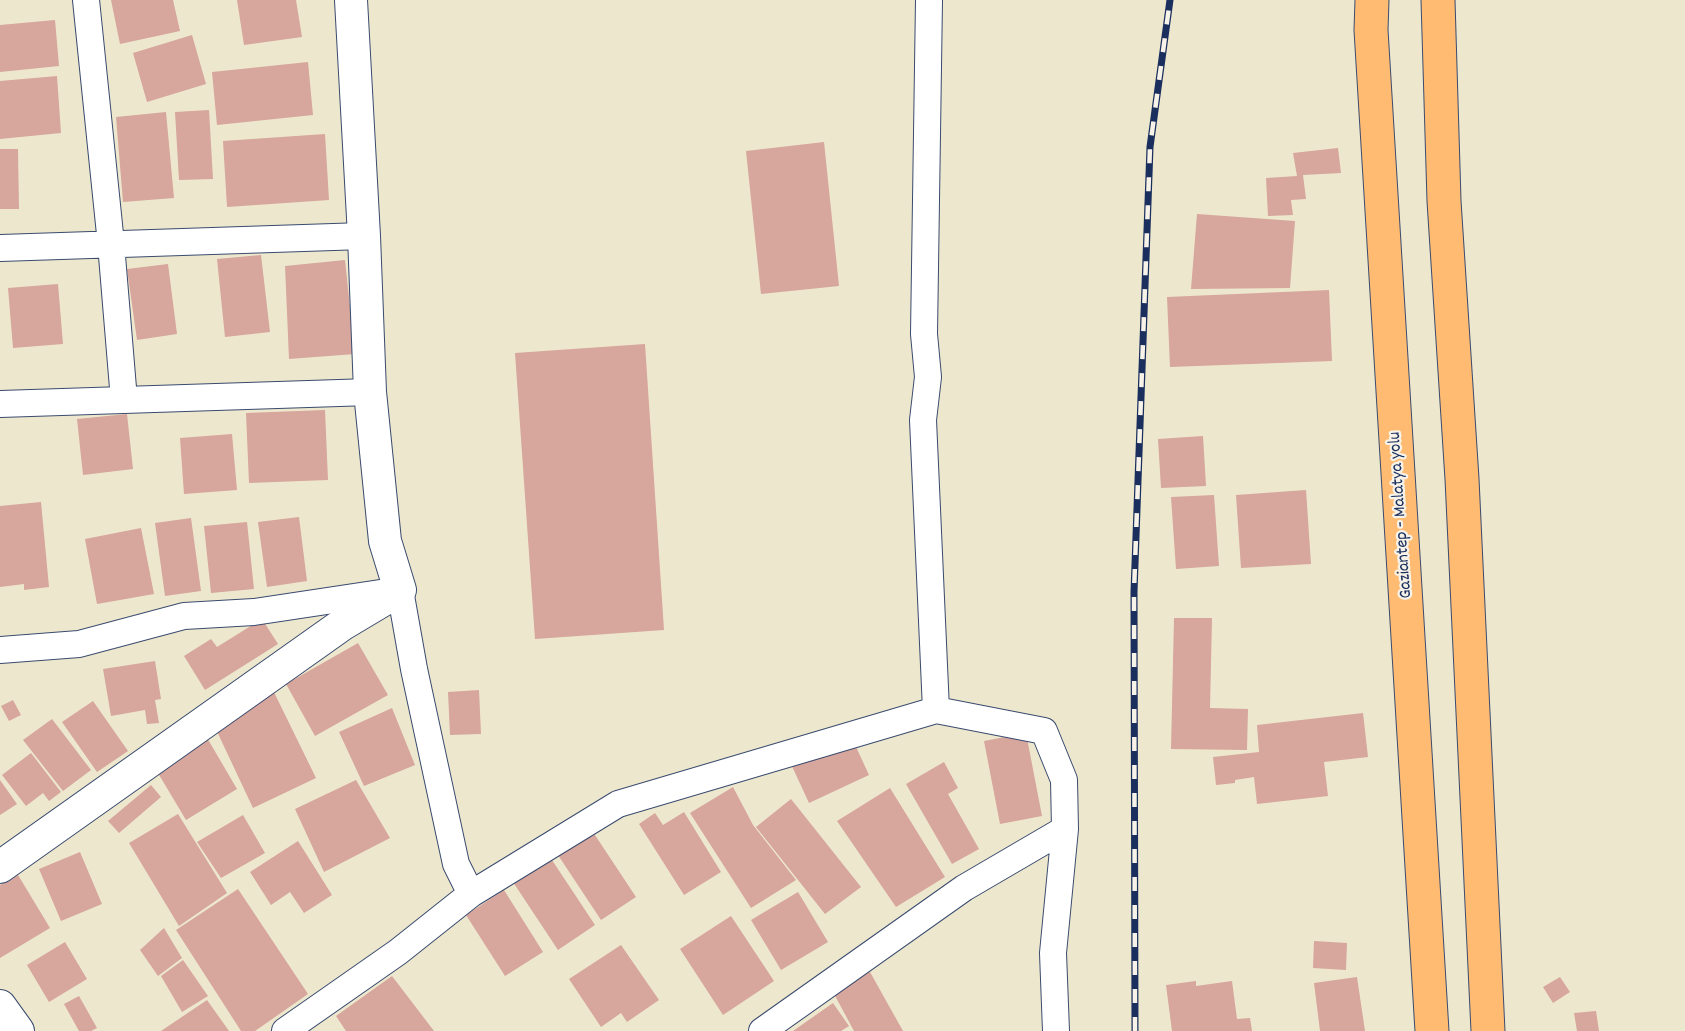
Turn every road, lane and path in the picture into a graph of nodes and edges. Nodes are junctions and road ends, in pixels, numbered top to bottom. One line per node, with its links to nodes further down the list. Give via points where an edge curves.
1 (86, 0): 7 (street)
2 (351, 0): 6 (street)
3 (929, 0): 14 (street, via 924,333 928,377 923,420)
4 (1372, 0): 23 (highway, Gaziantep - Malatya yolu)
5 (1438, 0): 24 (highway, via 1444,201 1462,479)
6 (364, 236): 7 (street); 9 (street)
7 (111, 244): 8 (street); 10 (street)
8 (0, 248)
9 (370, 392): 10 (street); 12 (street, via 385,541)
10 (124, 400): 11 (street)
11 (0, 404)
12 (400, 590): 13 (street, via 254,612 184,616 79,644); 16 (street, via 343,624); 17 (street, via 456,864)
13 (0, 650)
14 (936, 710): 15 (street, via 1044,731 1064,780); 17 (street, via 618,804)
15 (1065, 829): 21 (street, via 964,888); 22 (street, via 1053,953)
16 (0, 867)
17 (471, 894): 20 (street, via 398,952)
18 (0, 1006): 19 (street)
19 (18, 1031)
20 (285, 1031)
21 (762, 1031)
22 (1056, 1031)
23 (1432, 1031)
24 (1488, 1031)

